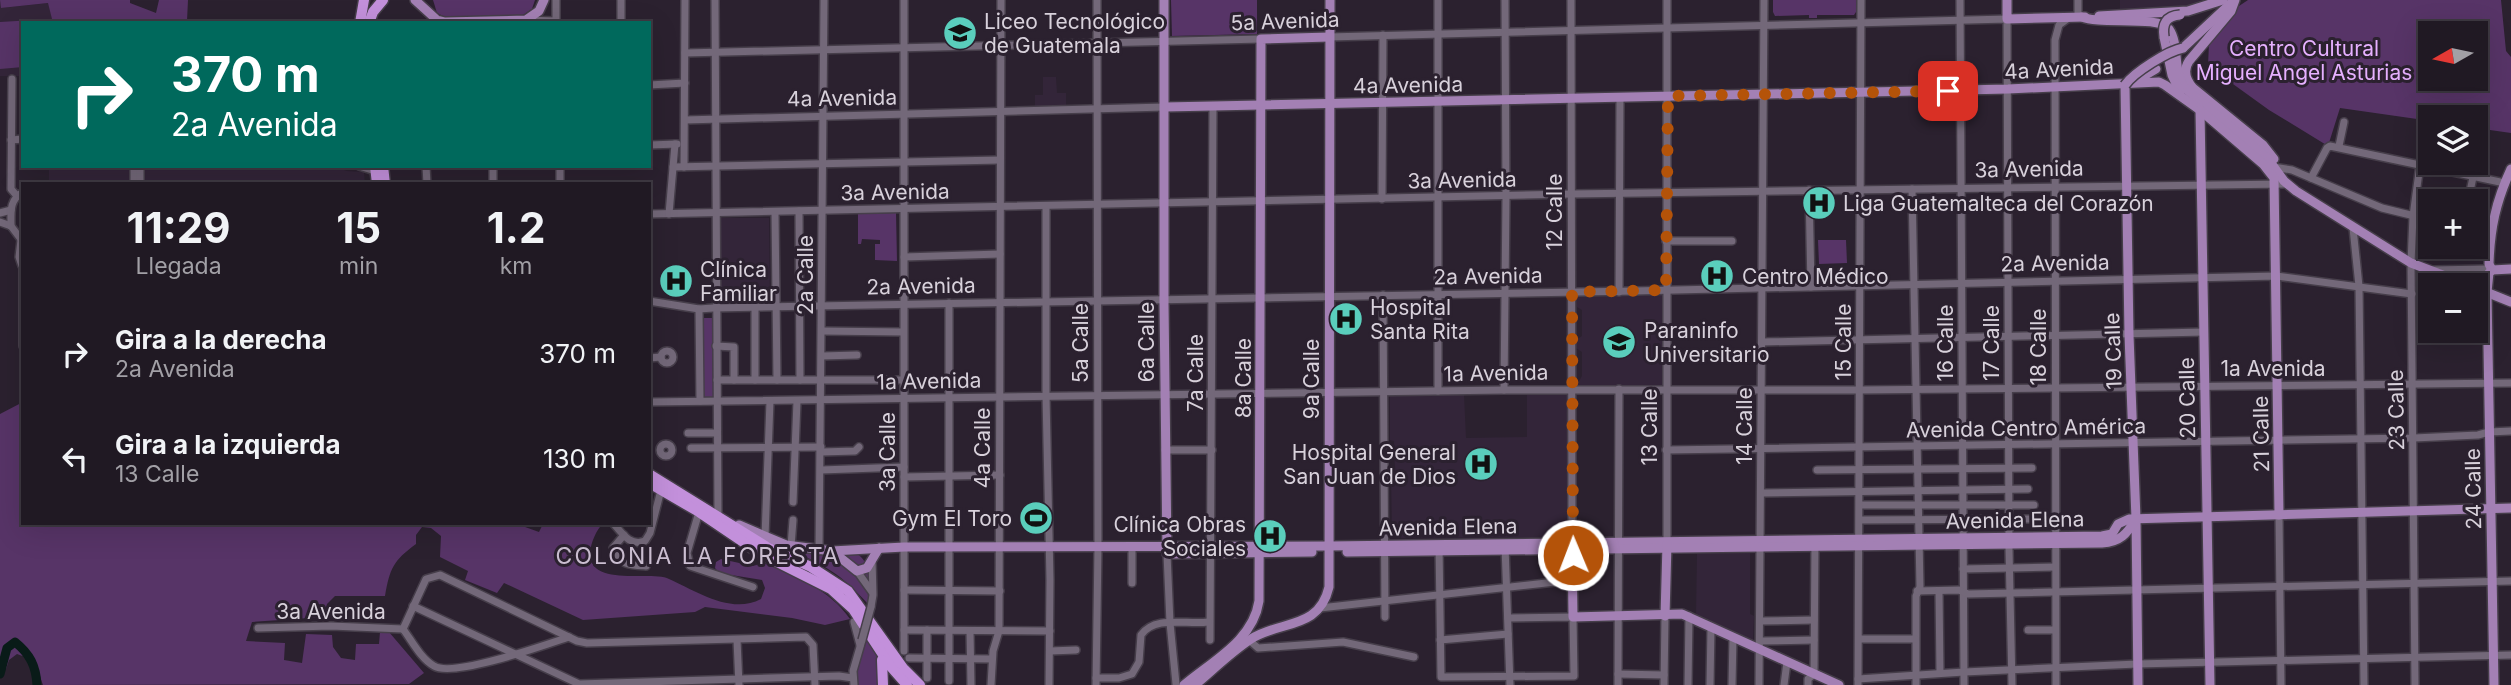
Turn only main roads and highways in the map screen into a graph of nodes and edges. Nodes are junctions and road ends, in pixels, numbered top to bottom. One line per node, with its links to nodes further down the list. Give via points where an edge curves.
1 (358, 0): 11 (highway)
2 (365, 0): 11 (highway)
3 (383, 0): 14 (highway)
4 (415, 0): 15 (main road)
5 (543, 0): 16 (main road, via 536,14)
6 (1164, 0): 25 (main road, 6a Calle)
7 (1330, 0): 17 (main road, 9a Calle)
8 (2007, 0): 13 (main road, 17 Calle)
9 (2235, 0): 19 (main road); 29 (main road, via 2189,61 2187,76 2193,88 2272,155)
10 (2222, 1): 12 (main road, 5a Avenida, via 2188,11); 22 (main road, bridge, via 2201,12 2172,16 2163,28 2172,78)
11 (360, 17)
12 (2077, 17): 13 (main road, 5a Avenida); 29 (main road, via 2165,25 2185,88)
13 (2007, 19)
14 (370, 21)
15 (439, 21)
16 (507, 21)
17 (1329, 37): 18 (main road, 5a Avenida); 23 (main road, 9a Calle)
18 (1261, 39): 24 (main road, 8a Calle)
19 (2183, 48): 20 (main road); 27 (main road, 19 Calle, bridge, via 2130,79 2124,88)
20 (2133, 83): 21 (main road, 4a Avenida, via 2159,82); 23 (main road, 4a Avenida)
21 (2171, 89): 22 (main road); 27 (main road, via 2130,91)
22 (2183, 97): 26 (main road)
23 (1329, 104): 24 (main road, 4a Avenida); 52 (main road, 9a Calle)
24 (1261, 105): 25 (main road, 4a Avenida); 54 (main road, 8a Calle)
25 (1164, 107): 53 (main road, 6a Calle)
26 (2200, 110): 43 (main road, 21 Calle, via 2263,164 2275,183); 45 (main road, 20 Calle)
27 (2127, 147): 46 (main road, 19 Calle)
28 (2511, 160): 31 (main road, 24 Calle)
29 (2275, 168): 34 (main road, via 2286,184 2353,228)
30 (2511, 169): 31 (main road, 24 Calle)
31 (2490, 215): 33 (main road, 24 Calle); 33 (main road, 24 Calle, via 2485,238)
32 (2511, 269): 33 (main road)
33 (2488, 270): 35 (main road, 24 Calle)
34 (2438, 273)
35 (2488, 282)
36 (2488, 292): 37 (main road)
37 (2511, 302)
38 (2488, 343): 41 (main road, 24 Calle)
39 (651, 475): 44 (highway)
40 (651, 484): 61 (highway, via 768,558 831,589 853,609)
41 (2490, 508): 42 (main road, Avenida Elena); 43 (main road, Avenida Elena); 71 (main road, 24 Calle)
42 (2511, 508)
43 (2279, 515): 45 (main road, Avenida Elena)
44 (718, 516): 55 (main road, Avenida Elena, via 792,546); 62 (highway, via 848,591 903,668)
45 (2207, 516): 46 (main road, Avenida Elena); 70 (main road, 20 Calle)
46 (2136, 519): 47 (main road, Avenida Elena, via 2122,521 2107,536 2056,540); 69 (main road, 19 Calle)
47 (1667, 545): 48 (main road, Avenida Elena); 58 (main road, 13 Calle)
48 (1572, 546): 52 (main road, Avenida Elena); 60 (main road, 12 Calle, via 1573,617)
49 (863, 548): 50 (main road, Avenida Elena); 51 (main road, Avenida Elena); 56 (main road)
50 (879, 548): 53 (main road, Avenida Elena); 56 (main road)
51 (848, 549): 55 (main road, Avenida Elena); 57 (main road)
52 (1328, 549): 54 (main road, Avenida Elena); 68 (main road, 9a Calle, via 1329,587 1320,608 1305,619 1249,640)
53 (1167, 550): 54 (main road, Avenida Elena)
54 (1260, 550): 63 (main road, 8a Calle, via 1258,603 1252,624 1243,638)
55 (832, 551): 57 (main road)
56 (872, 559): 57 (main road, via 867,568 857,571)
57 (846, 561)
58 (1666, 604): 59 (main road); 60 (main road, 13 Calle)
59 (1685, 615): 60 (main road); 64 (main road, via 1761,645)
60 (1665, 616)
61 (881, 652): 65 (highway); 66 (highway); 67 (highway)
62 (923, 682)
63 (1180, 684)
64 (1836, 684)
65 (883, 685)
66 (899, 685)
67 (907, 685)
68 (1195, 685)
69 (2138, 685)
70 (2210, 685)
71 (2494, 685)

